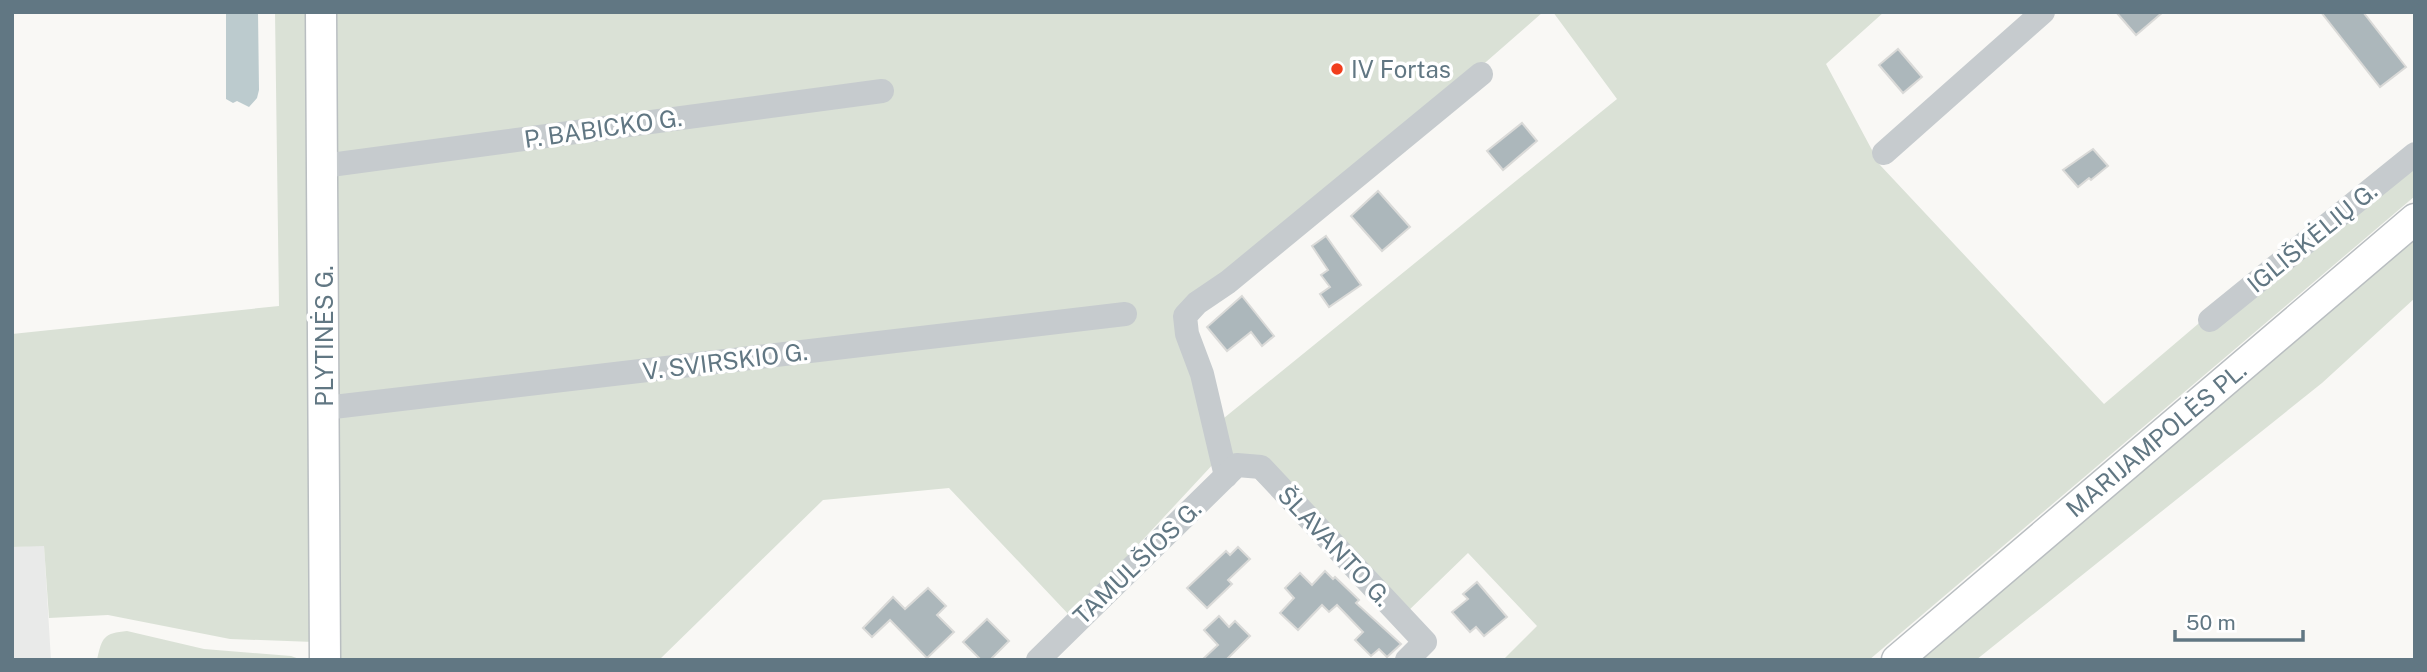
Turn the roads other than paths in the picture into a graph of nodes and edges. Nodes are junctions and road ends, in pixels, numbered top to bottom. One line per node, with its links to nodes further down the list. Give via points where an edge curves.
1 (321, 12): 7 (main road, PLYTINĖS G.)
2 (2043, 12): 5 (street)
3 (1481, 75): 12 (street, via 1185,316)
4 (882, 91): 7 (street, P. BABICKO G.)
5 (1884, 153)
6 (2415, 154): 10 (street, IGLIŠKĖLIŲ G.)
7 (323, 166): 11 (main road, PLYTINĖS G.)
8 (2415, 219): 16 (main road, MARIJAMPOLĖS PL.)
9 (1125, 314): 11 (street, V. SVIRSKIO G.)
10 (2210, 320)
11 (325, 408): 13 (main road, PLYTINĖS G.)
12 (1232, 471): 14 (street, TAMULŠIOS G.); 15 (street, ŠLAVANTO G., via 1261,467 1425,642)
13 (325, 660)
14 (1038, 660)
15 (1407, 660)
16 (1897, 660)

